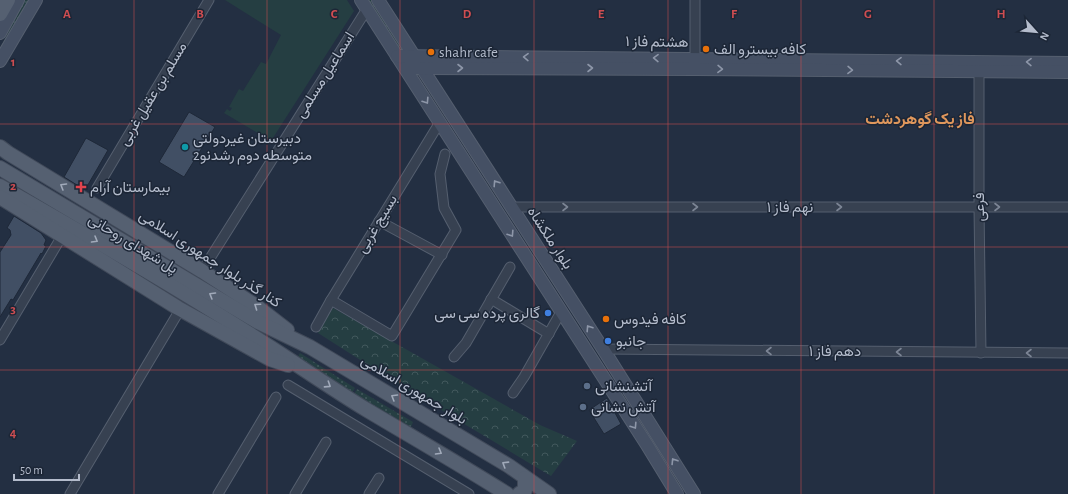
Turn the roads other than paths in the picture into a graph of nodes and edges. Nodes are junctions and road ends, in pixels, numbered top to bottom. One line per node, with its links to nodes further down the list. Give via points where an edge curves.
1 (8, 0): 8 (main road)
2 (18, 0): 9 (main road)
3 (36, 0): 12 (main road)
4 (209, 0): 24 (street, مسلم بن عقیل غربی)
5 (378, 0): 11 (main road, بلوار ملکشاه)
6 (695, 0): 14 (street)
7 (364, 4): 10 (main road, بلوار ملکشاه); 32 (street, اسماعیل مسلمی)
8 (0, 14)
9 (0, 33)
10 (397, 56): 11 (main road, هشتم فاز ۱); 16 (main road, بلوار ملکشاه)
11 (413, 56): 14 (main road, هشتم فاز ۱, one-way to 11); 17 (main road, بلوار ملکشاه)
12 (0, 61)
13 (1068, 63): 15 (main road, هشتم فاز ۱, one-way to 15)
14 (695, 64): 15 (main road, هشتم فاز ۱); 17 (main road, هشتم فاز ۱, one-way to 14)
15 (979, 67): 18 (main road, هشتم فاز ۱); 27 (street, فرعی)
16 (405, 68): 17 (main road, هشتم فاز ۱); 19 (main road, بلوار ملکشاه, one-way to 19)
17 (421, 68): 26 (main road, بلوار ملکشاه, one-way to 17)
18 (1068, 72)
19 (440, 122): 29 (street, بسیج غربی); 36 (main road, بلوار ملکشاه, one-way to 36)
20 (3, 150): 42 (main road, کنار گذر بلوار جمهوری اسلامی, one-way to 20, via 256,306 202,271)
21 (445, 154): 31 (street, via 440,174 444,208 456,230)
22 (0, 168): 38 (main road, پل شهدای روحانی, one-way to 22)
23 (0, 186): 47 (main road, پل شهدای روحانی, one-way to 47, via 102,244)
24 (97, 188)
25 (0, 197): 30 (main road)
26 (512, 207): 27 (street, نهم فاز ۱, one-way to 27); 43 (main road, بلوار ملکشاه, one-way to 26)
27 (979, 207): 28 (street, نهم فاز ۱, one-way to 28); 44 (street, فرعی)
28 (1068, 207)
29 (379, 221): 31 (street); 35 (street, بسیج غربی)
30 (62, 236): 41 (street); 47 (main road, via 178,308 270,359)
31 (442, 255): 35 (street, via 392,336)
32 (207, 263)
33 (510, 267): 34 (street)
34 (491, 299): 40 (street); 46 (street, via 466,343)
35 (331, 300): 39 (street, بسیج غربی)
36 (562, 312): 40 (street); 52 (main road, بلوار ملکشاه)
37 (178, 313): 58 (street)
38 (258, 322): 42 (main road, بلوار جمهوری اسلامی)
39 (316, 327)
40 (549, 334): 49 (street)
41 (0, 340)
42 (310, 347): 57 (main road, بلوار جمهوری اسلامی, one-way to 42)
43 (603, 350): 44 (street, دهم فاز ۱, one-way to 43); 51 (main road, بلوار ملکشاه)
44 (981, 353): 45 (street, دهم فاز ۱, one-way to 44)
45 (1068, 353)
46 (454, 357)
47 (304, 370): 63 (main road, one-way to 63)
48 (288, 385): 62 (street)
49 (513, 393)
50 (276, 397): 59 (street)
51 (634, 398): 52 (main road, via 630,406); 53 (main road, بلوار ملکشاه)
52 (621, 405): 55 (main road, بلوار ملکشاه, one-way to 55)
53 (656, 434): 55 (main road, via 648,434); 67 (main road, بلوار ملکشاه, one-way to 53)
54 (326, 442): 60 (street)
55 (647, 445): 66 (main road, بلوار ملکشاه)
56 (379, 478): 61 (street)
57 (525, 478): 64 (main road, via 525,490); 65 (main road, بلوار جمهوری اسلامی)
58 (70, 494)
59 (218, 494)
60 (295, 494)
61 (369, 494)
62 (469, 494)
63 (507, 494)
64 (519, 494)
65 (549, 494)
66 (677, 494)
67 (694, 494)

